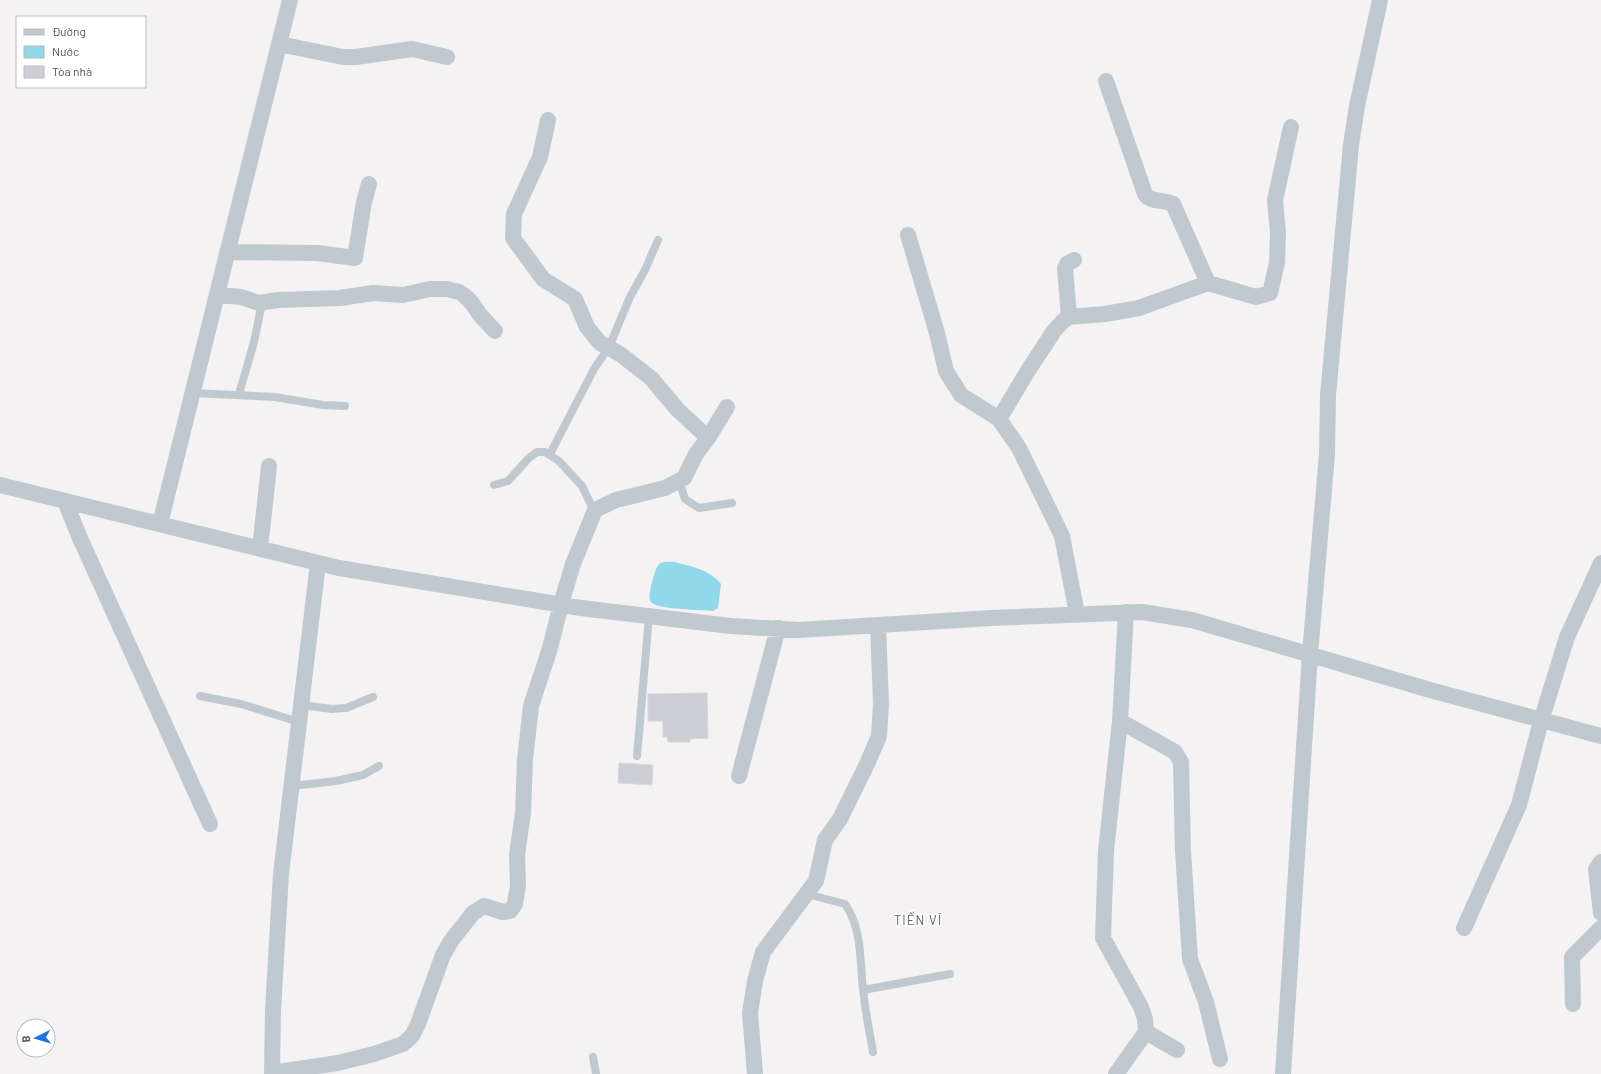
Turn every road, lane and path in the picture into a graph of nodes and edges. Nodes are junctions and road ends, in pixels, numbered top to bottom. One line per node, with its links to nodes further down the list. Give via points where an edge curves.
1 (290, 0): 3 (street)
2 (1380, 0): 43 (street, via 1356,106 1351,145 1328,395 1327,454)
3 (279, 44): 4 (street, via 343,57 412,49); 11 (street)
4 (447, 57)
5 (1106, 81): 13 (street, via 1147,198 1173,204)
6 (548, 120): 18 (street, via 540,157 514,214 513,238 543,279 575,299 587,327 600,343)
7 (1290, 126): 13 (street, via 1275,200 1277,263 1270,293 1256,296)
8 (369, 184): 11 (street, via 362,210 355,258 317,253)
9 (908, 235): 23 (street, via 946,371 961,395)
10 (658, 240): 18 (lane)
11 (227, 252): 14 (street)
12 (1074, 260): 16 (street, via 1065,268)
13 (1208, 282): 16 (street, via 1139,308)
14 (217, 294): 15 (street); 19 (street)
15 (262, 302): 17 (street, via 344,298 373,293 403,295 447,289 464,295); 20 (lane)
16 (1069, 317): 23 (street, via 1054,331)
17 (495, 331)
18 (608, 347): 24 (street, via 651,378 677,409); 25 (lane)
19 (192, 393): 20 (lane); 33 (street)
20 (239, 394): 21 (lane)
21 (345, 406)
22 (727, 407): 24 (street)
23 (999, 419): 39 (street, via 1019,448 1062,536)
24 (708, 438): 27 (street, via 696,454 684,478)
25 (550, 454): 29 (lane, via 537,452 508,481); 32 (lane, via 582,486)
26 (269, 466): 34 (street)
27 (679, 481): 31 (lane, via 685,499 699,508); 32 (street, via 665,488 616,500)
28 (0, 485): 30 (street)
29 (494, 485)
30 (65, 501): 33 (street); 55 (street)
31 (732, 503)
32 (594, 511): 37 (street, via 573,564)
33 (160, 524): 34 (street)
34 (260, 549): 35 (street)
35 (318, 563): 37 (street); 46 (street)
36 (1601, 563): 48 (street, via 1567,637)
37 (561, 604): 40 (street); 69 (street, via 531,706 525,758 523,813 517,851 518,885 510,911 503,912 484,906 473,913 443,955 418,1024 404,1044 338,1063)
38 (1126, 612): 39 (street); 43 (street, via 1192,620); 47 (street)
39 (1076, 614): 41 (street)
40 (649, 616): 42 (street, via 731,626); 51 (lane)
41 (878, 625): 42 (street, via 799,630); 57 (street, via 881,704 879,736 843,812 825,840 816,881)
42 (778, 628): 53 (street)
43 (1310, 654): 48 (street); 73 (street)
44 (200, 696): 49 (lane, via 241,704)
45 (373, 697): 46 (lane, via 346,708)
46 (301, 705): 49 (street)
47 (1120, 721): 64 (street, via 1106,851 1103,938 1141,1007); 68 (street, via 1176,752 1181,762 1183,851 1190,959 1206,1002)
48 (1541, 721): 50 (street); 59 (street, via 1519,805)
49 (299, 722): 54 (street)
50 (1601, 736)
51 (637, 756)
52 (379, 766): 54 (lane, via 363,775)
53 (739, 776)
54 (292, 786): 69 (street, via 281,874)
55 (210, 824)
56 (1601, 862): 58 (street, via 1596,869)
57 (807, 894): 62 (lane, via 845,904 852,915 858,934); 71 (street, via 763,952 750,1012)
58 (1601, 913)
59 (1464, 928)
60 (1601, 928): 63 (street, via 1572,957)
61 (950, 974): 62 (lane)
62 (863, 990): 66 (lane)
63 (1573, 1004)
64 (1146, 1032): 65 (street); 72 (street)
65 (1178, 1050)
66 (873, 1052)
67 (593, 1057): 70 (lane)
68 (1220, 1059)
69 (272, 1073)
70 (596, 1074)
71 (755, 1074)
72 (1116, 1074)
73 (1283, 1074)

